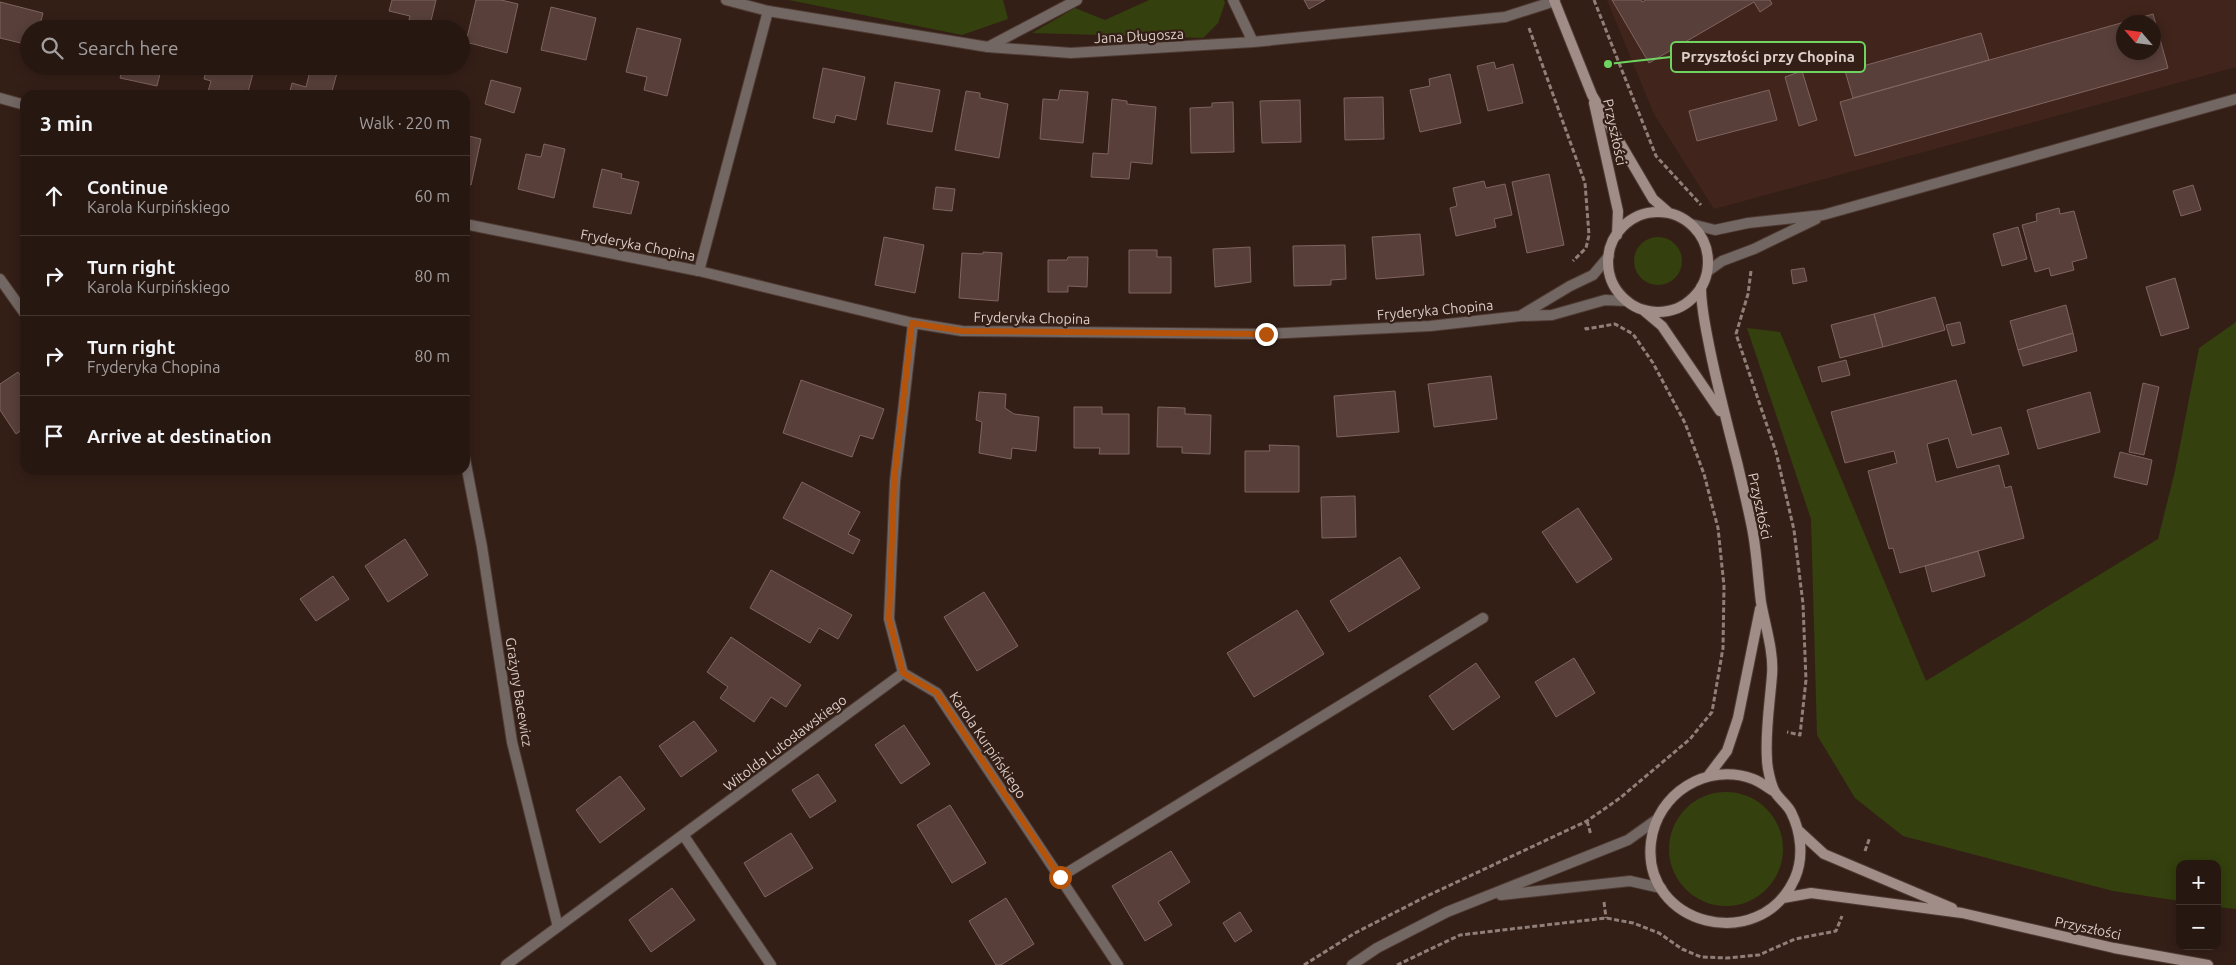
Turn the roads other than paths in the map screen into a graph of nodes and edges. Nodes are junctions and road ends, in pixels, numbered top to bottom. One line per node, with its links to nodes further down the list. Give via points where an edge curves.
1 (726, 0): 5 (street, Jana Długosza)
2 (1077, 0): 7 (street)
3 (1233, 0): 6 (street)
4 (1555, 0): 6 (street, Jana Długosza, via 1505,17); 8 (street, Przyszłości)
5 (768, 11): 7 (street, Jana Długosza); 18 (street)
6 (1253, 42): 7 (street, Jana Długosza, via 1071,54)
7 (988, 48)
8 (1592, 95): 12 (street, Przyszłości, via 1654,199); 16 (street, Przyszłości, via 1618,211)
9 (0, 98): 11 (street)
10 (2236, 99): 13 (street)
11 (20, 104)
12 (1668, 212): 14 (street); 16 (street, via 1633,218)
13 (1823, 215): 14 (street, via 1715,230); 19 (street, via 1722,261)
14 (1691, 224): 19 (street, via 1702,237 1708,254)
15 (470, 225): 18 (street, Fryderyka Chopina)
16 (1616, 235): 17 (street)
17 (1609, 256): 22 (street, via 1613,281); 25 (street, Fryderyka Chopina, via 1593,275)
18 (699, 271): 26 (street, Fryderyka Chopina)
19 (1708, 271): 21 (street)
20 (0, 279): 23 (street)
21 (1701, 287): 24 (street, via 1682,306 1656,312); 27 (street, Przyszłości, via 1701,307)
22 (1627, 301): 24 (street); 25 (street, Fryderyka Chopina, via 1605,300 1552,315)
23 (20, 307)
24 (1642, 309): 27 (street, Przyszłości, via 1662,326)
25 (1520, 316): 26 (street, Fryderyka Chopina, via 1430,326 1266,334 962,331)
26 (912, 323): 31 (street, via 894,481 889,619)
27 (1723, 415): 29 (street, Przyszłości, via 1753,533)
28 (468, 475): 42 (street, Grażyny Bacewicz, via 512,742)
29 (1762, 603): 32 (street, Przyszłości, via 1738,718 1727,751); 33 (street, Przyszłości, via 1773,670 1766,760)
30 (1483, 618): 37 (street)
31 (903, 673): 36 (street, Witolda Lutosławskiego); 37 (street, Karola Kurpińskiego, via 937,693)
32 (1708, 776): 33 (street, via 1732,774 1755,780); 34 (street, via 1687,785 1668,800)
33 (1775, 792): 35 (street, via 1790,810)
34 (1656, 820): 38 (street, via 1651,843 1652,867); 39 (street, via 1628,840)
35 (1799, 831): 40 (street, via 1801,855 1795,878); 41 (street, Przyszłości, via 1824,854)
36 (684, 836): 42 (street, Witolda Lutosławskiego); 44 (street)
37 (1060, 877): 45 (street, Karola Kurpińskiego)
38 (1662, 888): 39 (street, via 1630,881); 40 (street, via 1677,906 1697,919 1720,924 1743,922 1765,913)
39 (1488, 897): 46 (street, via 1438,917 1377,948)
40 (1783, 898): 41 (street, Przyszłości, via 1811,894)
41 (1962, 912): 47 (street, Przyszłości, via 2105,946)
42 (558, 927): 43 (street, Witolda Lutosławskiego)
43 (506, 965)
44 (771, 965)
45 (1118, 965)
46 (1352, 965)
47 (2208, 965)

